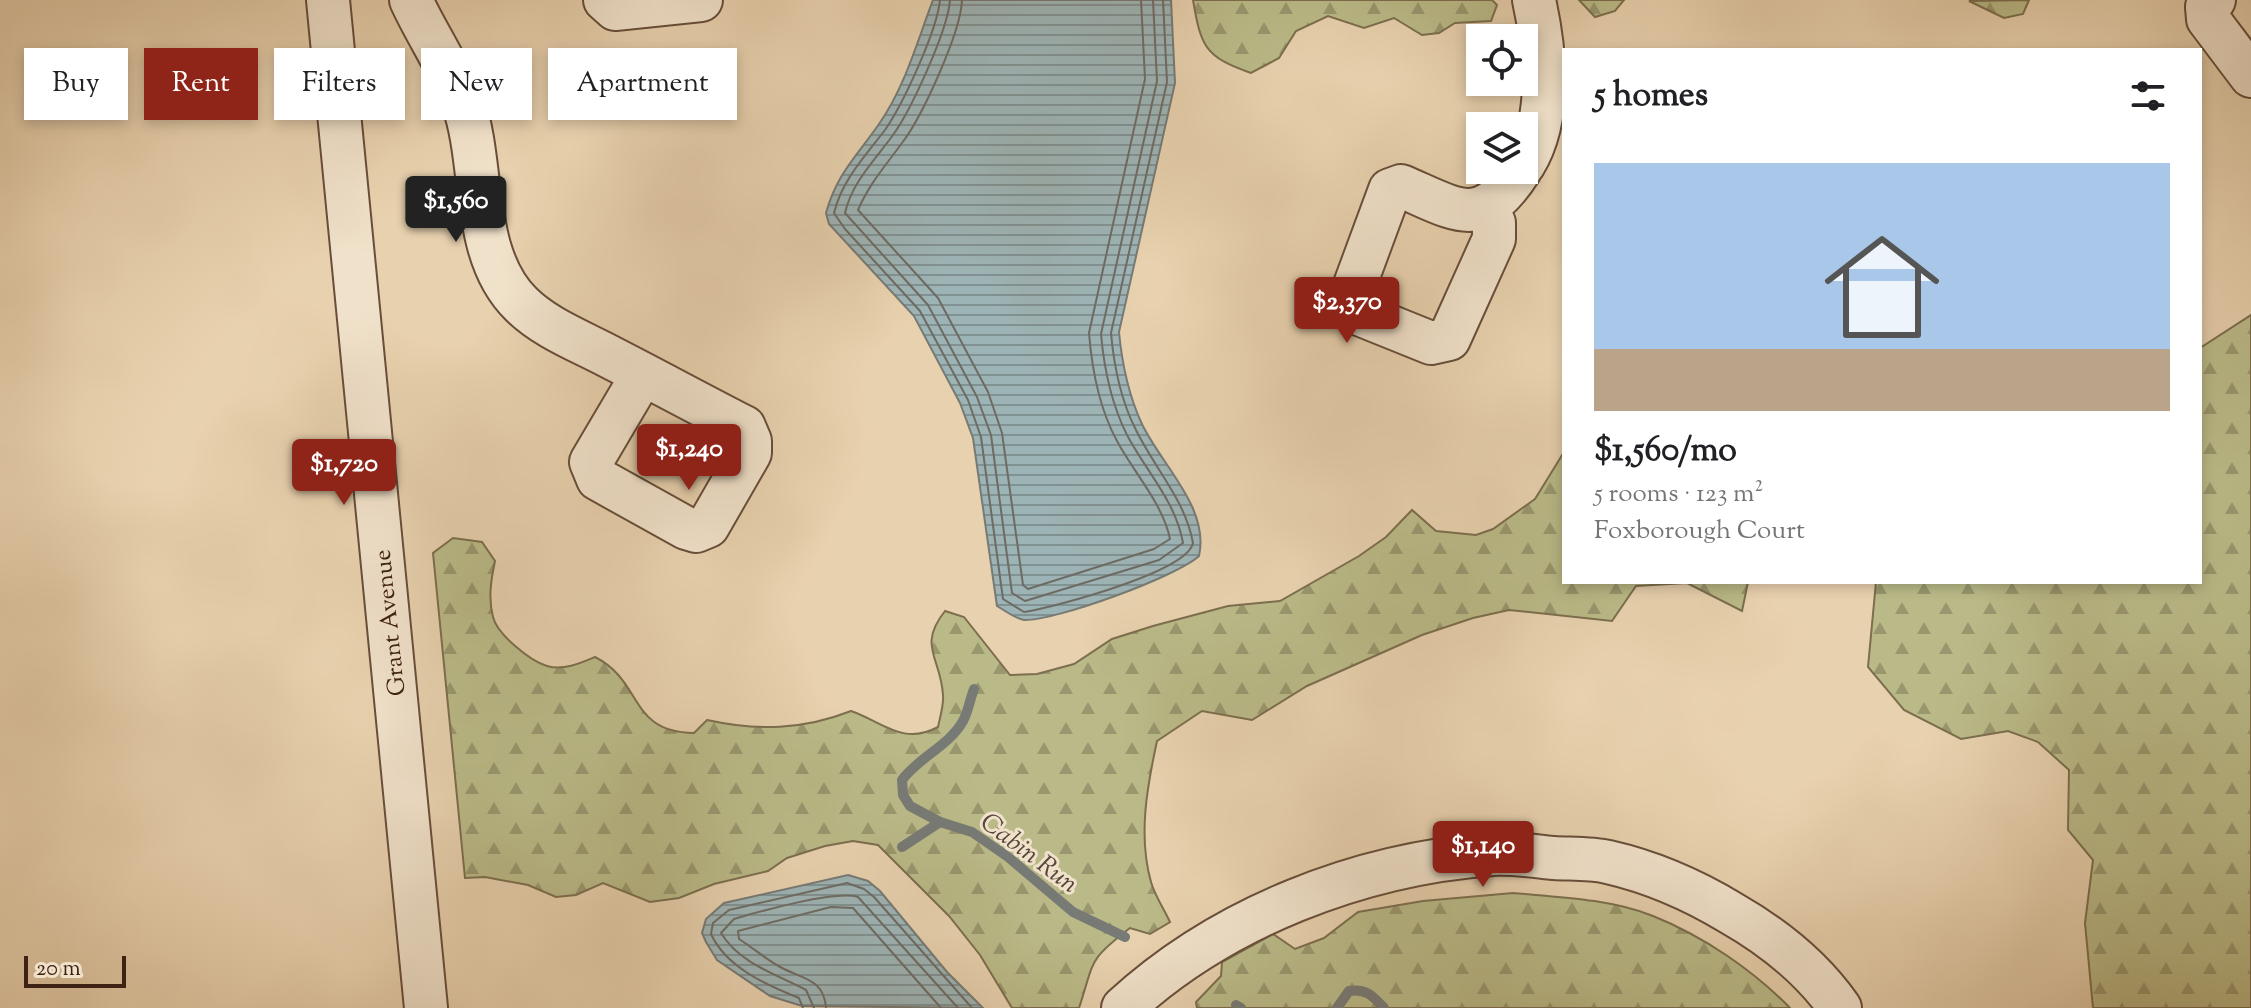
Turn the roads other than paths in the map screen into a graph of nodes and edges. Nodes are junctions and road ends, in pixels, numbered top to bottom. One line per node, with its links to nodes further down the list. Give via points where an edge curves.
1 (328, 0): 13 (street, Grant Avenue)
2 (411, 0): 12 (street, via 464,106 477,196 508,287 548,325)
3 (605, 0): 4 (street, via 615,9)
4 (701, 0)
5 (1534, 0): 8 (street)
6 (2214, 0): 7 (street, via 2207,7 2208,19)
7 (2251, 76)
8 (1552, 128): 9 (street)
9 (1538, 146)
10 (1509, 184): 11 (street)
11 (1484, 208)
12 (643, 374)
13 (426, 1008)
14 (1123, 1008): 15 (street, via 1183,958 1235,926 1314,894 1417,865 1495,854 1607,861 1687,887 1767,934 1826,988)
15 (1840, 1008)

